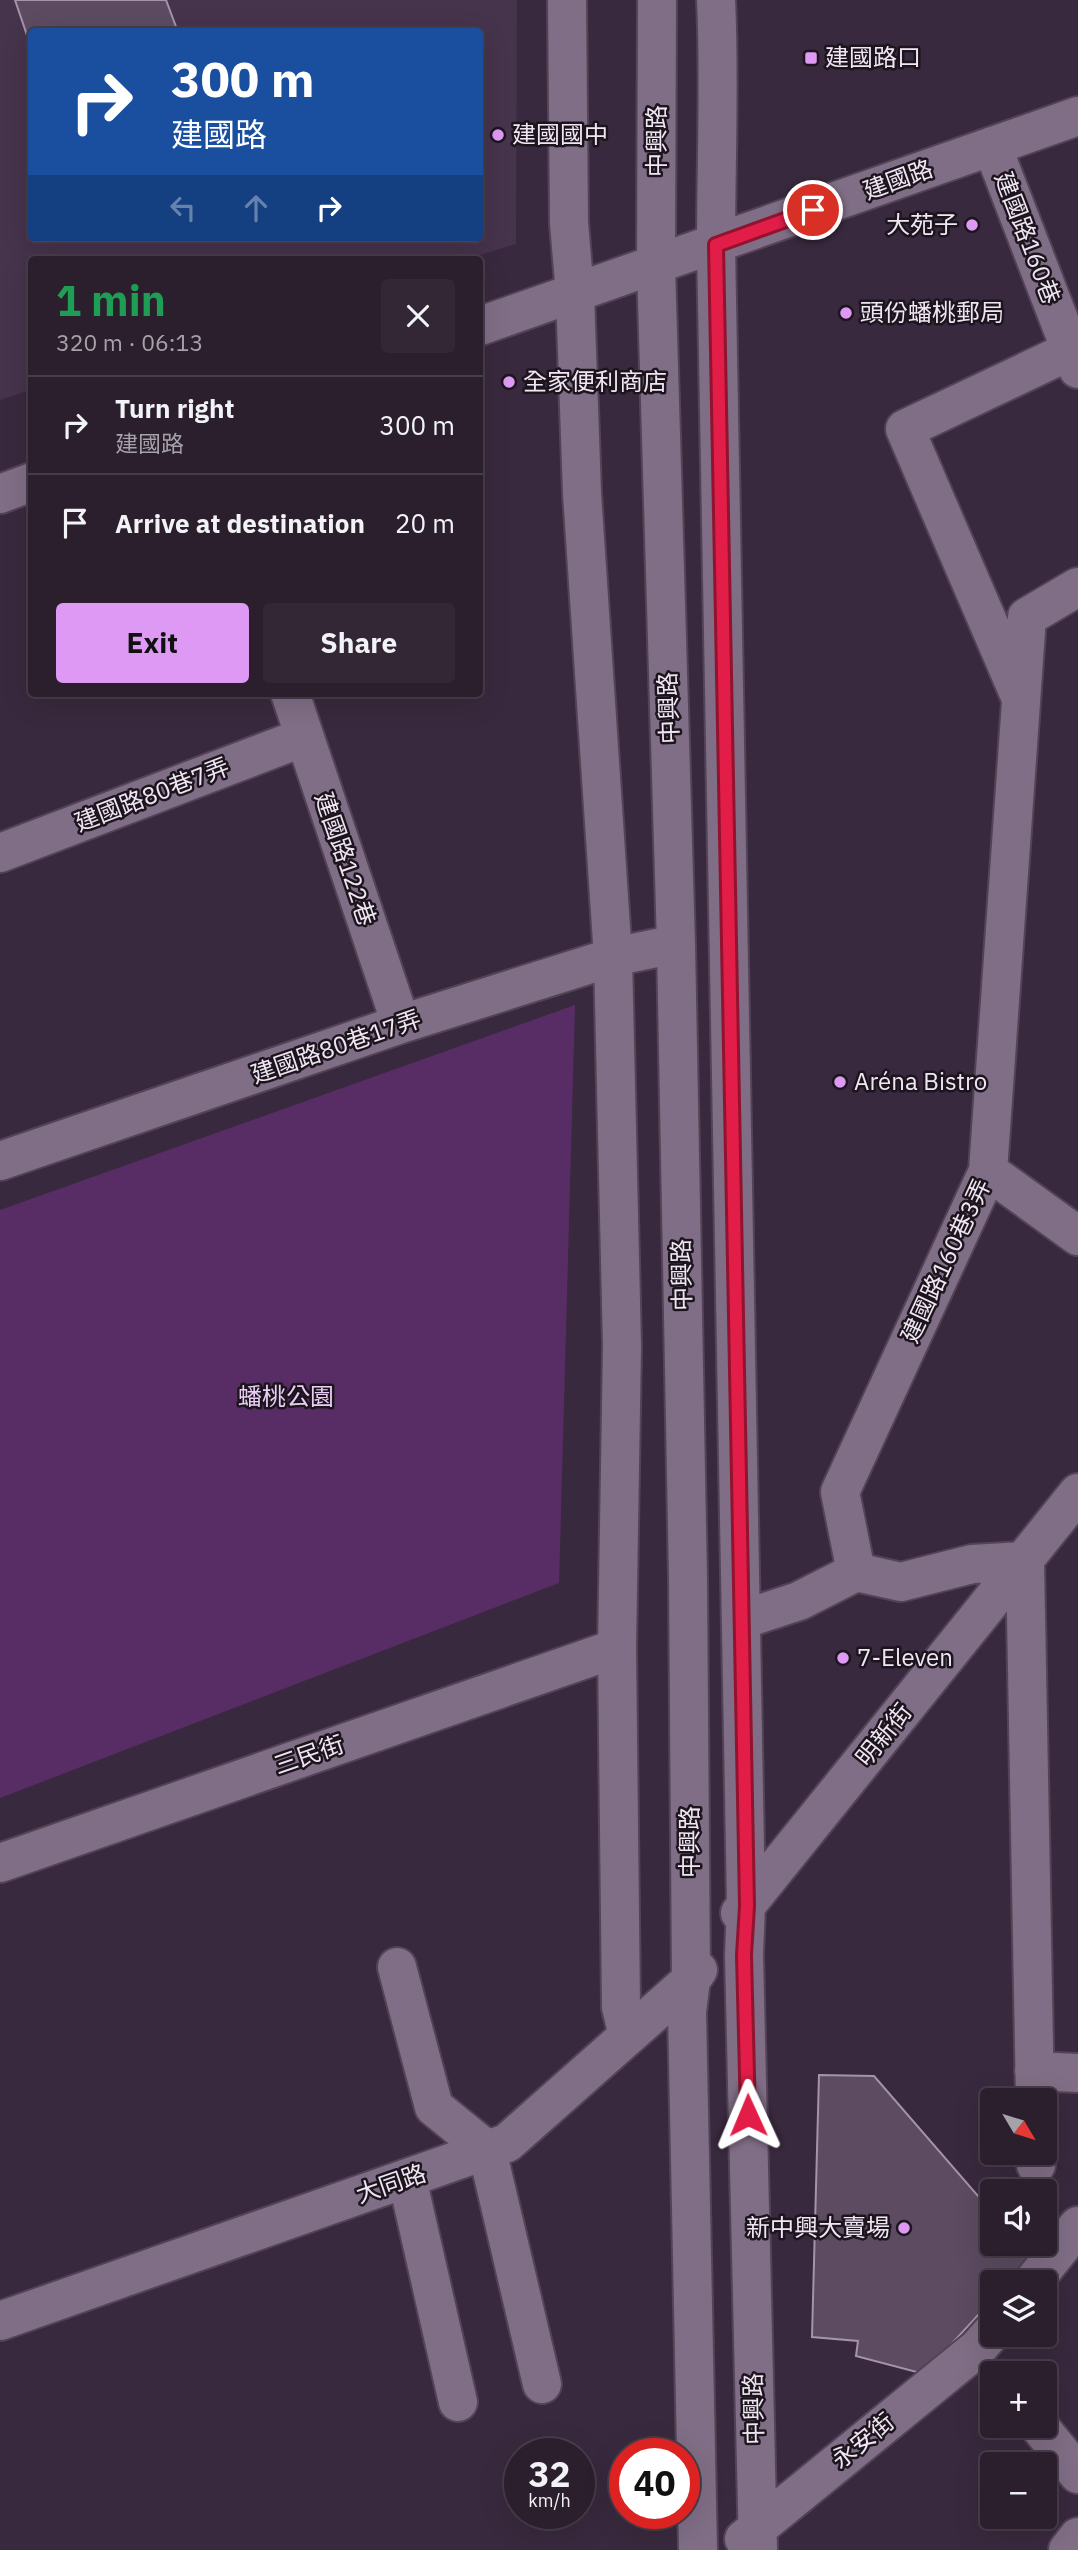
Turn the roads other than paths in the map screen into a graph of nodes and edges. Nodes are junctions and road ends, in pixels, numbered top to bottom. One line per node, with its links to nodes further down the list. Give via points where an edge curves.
1 (567, 0): 8 (street, via 569,222)
2 (657, 0): 7 (street, 中興路)
3 (716, 0): 6 (street, 中興路)
4 (1078, 116): 5 (street, 建國路)
5 (992, 146): 6 (street, 建國路); 10 (street, 建國路160巷)
6 (716, 245): 7 (street, 建國路); 27 (street, 中興路)
7 (656, 266): 8 (street, 建國路); 18 (street, 中興路)
8 (575, 294): 9 (street, 建國路); 19 (street, via 582,493)
9 (483, 325)
10 (1075, 355): 15 (street, via 905,429)
11 (28, 484): 12 (street)
12 (0, 494)
13 (1078, 587): 15 (street, 建國路160巷3弄, via 1027,617)
14 (291, 697): 16 (street, 建國路122巷)
15 (1021, 700): 22 (street, 建國路160巷3弄)
16 (304, 737): 17 (street, 建國路80巷7弄); 20 (street, 建國路122巷)
17 (0, 853)
18 (676, 944): 19 (street, 建國路80巷17弄); 33 (street, 中興路)
19 (612, 957): 20 (street, 建國路80巷17弄); 28 (street, via 622,1346)
20 (401, 1024): 21 (street, 建國路80巷17弄)
21 (0, 1161)
22 (988, 1171): 23 (street); 26 (street, 建國路160巷3弄, via 840,1492)
23 (1078, 1236)
24 (1078, 1493): 25 (street, 明新街)
25 (1025, 1561): 26 (street, via 972,1564 901,1582); 30 (street, 明新街); 36 (street)
26 (856, 1572): 27 (street, via 800,1601)
27 (741, 1620): 30 (street, 中興路)
28 (617, 1648): 29 (street, 三民街); 34 (street, via 621,2007)
29 (0, 1863)
30 (747, 1906): 31 (street, 明新街); 48 (street, 中興路)
31 (716, 1943): 33 (street, 大同路)
32 (397, 1967): 37 (street, via 434,2106)
33 (691, 1980): 34 (street, 大同路); 49 (street, 中興路, via 687,2012)
34 (628, 2036): 37 (street, 大同路, via 507,2143)
35 (1078, 2073): 36 (street)
36 (1035, 2086)
37 (487, 2150): 38 (street, 大同路); 43 (street)
38 (407, 2178): 41 (street, 大同路); 44 (street)
39 (1078, 2226): 40 (street)
40 (1043, 2270)
41 (0, 2321)
42 (989, 2351): 48 (street, 永安街)
43 (542, 2384)
44 (458, 2402)
45 (1049, 2438): 46 (street)
46 (1078, 2474)
47 (1078, 2537): 50 (street)
48 (749, 2542)
49 (698, 2550)
50 (1068, 2550)

